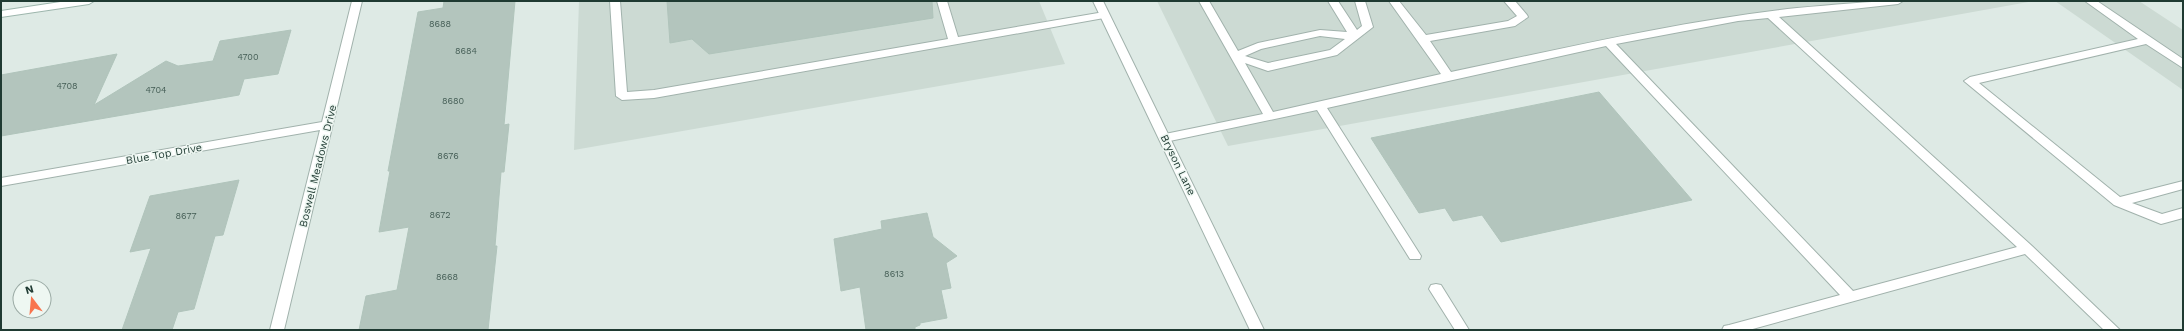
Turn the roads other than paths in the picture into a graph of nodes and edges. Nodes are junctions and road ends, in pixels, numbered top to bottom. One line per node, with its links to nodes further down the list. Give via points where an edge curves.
1 (89, 1): 13 (street)
2 (357, 1): 26 (street, Boswell Meadows Drive)
3 (615, 1): 19 (street, via 622,96 654,94)
4 (942, 1): 19 (street)
5 (1098, 1): 14 (street, Bryson Lane)
6 (1204, 1): 21 (street)
7 (1333, 1): 16 (street)
8 (1360, 1): 16 (street, via 1368,27)
9 (1394, 1): 17 (street)
10 (1509, 1): 17 (street, via 1522,17 1511,24)
11 (1898, 1): 15 (street)
12 (2090, 1): 18 (street)
13 (1, 14)
14 (1104, 15): 19 (street); 27 (street, Bryson Lane)
15 (1771, 15): 20 (street); 32 (street)
16 (1355, 36): 21 (street, via 1320,33 1258,46); 21 (street, via 1332,53 1268,67)
17 (1423, 39): 23 (street)
18 (2146, 40): 22 (street); 30 (street, via 1970,81)
19 (954, 42)
20 (1608, 42): 23 (street); 35 (street)
21 (1235, 56): 25 (street)
22 (2183, 64)
23 (1448, 76): 24 (street)
24 (1320, 106): 25 (street); 33 (street)
25 (1270, 117): 27 (street)
26 (328, 125): 28 (street, Blue Top Drive); 36 (street, Boswell Meadows Drive)
27 (1165, 138): 37 (street, Bryson Lane)
28 (1, 182)
29 (2183, 185): 30 (street)
30 (2118, 202): 31 (street, via 2161,219)
31 (2183, 213)
32 (2027, 250): 35 (street); 40 (street)
33 (1415, 256)
34 (1436, 289): 38 (street)
35 (1850, 297): 39 (street)
36 (277, 330)
37 (1257, 330)
38 (1462, 330)
39 (1729, 330)
40 (2113, 330)

